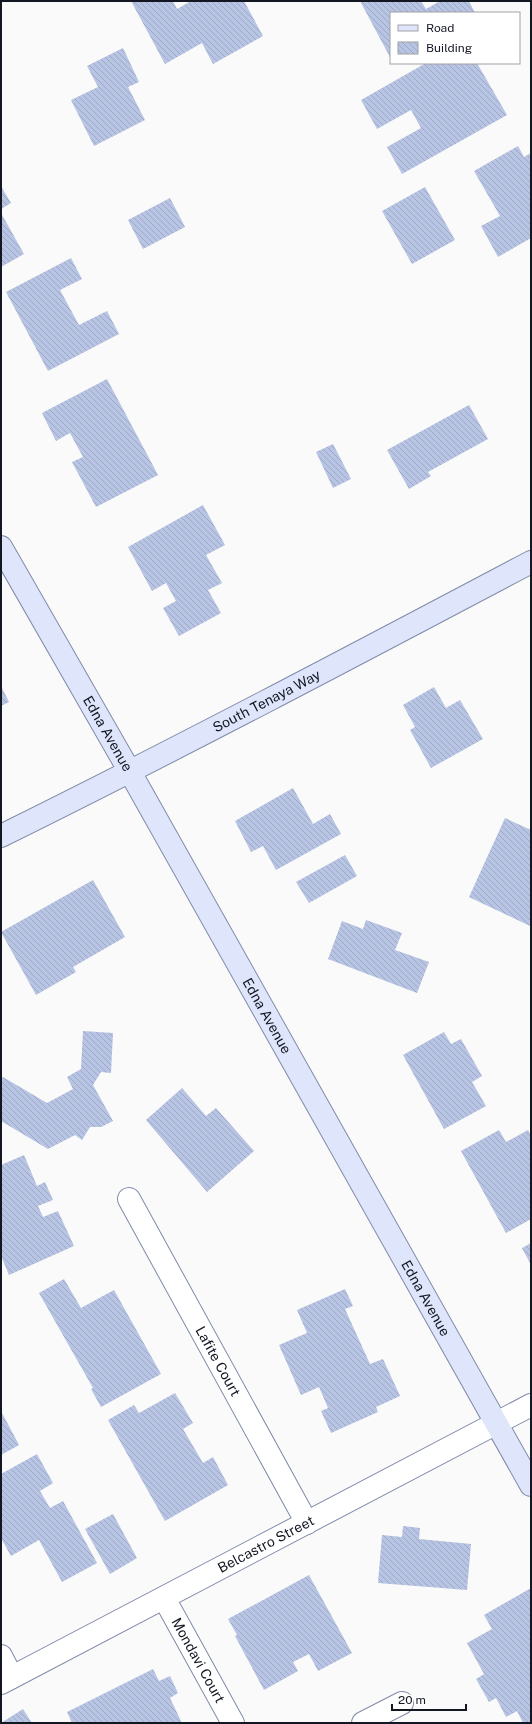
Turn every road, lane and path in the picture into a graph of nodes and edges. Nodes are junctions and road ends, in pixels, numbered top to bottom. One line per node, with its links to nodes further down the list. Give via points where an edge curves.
1 (1, 547): 3 (street, Edna Avenue)
2 (531, 562): 3 (street, South Tenaya Way)
3 (130, 772): 4 (street, South Tenaya Way); 7 (street, Edna Avenue)
4 (1, 836)
5 (129, 1199): 9 (street, Lafite Court)
6 (531, 1405): 7 (street, Belcastro Street)
7 (496, 1424): 8 (street, Edna Avenue); 9 (street, Belcastro Street)
8 (531, 1485)
9 (307, 1523): 10 (street, Belcastro Street)
10 (164, 1598): 12 (street, Belcastro Street); 14 (street, Mondavi Court)
11 (1, 1656): 12 (street)
12 (7, 1680)
13 (402, 1703): 15 (street)
14 (233, 1723)
15 (363, 1723)

